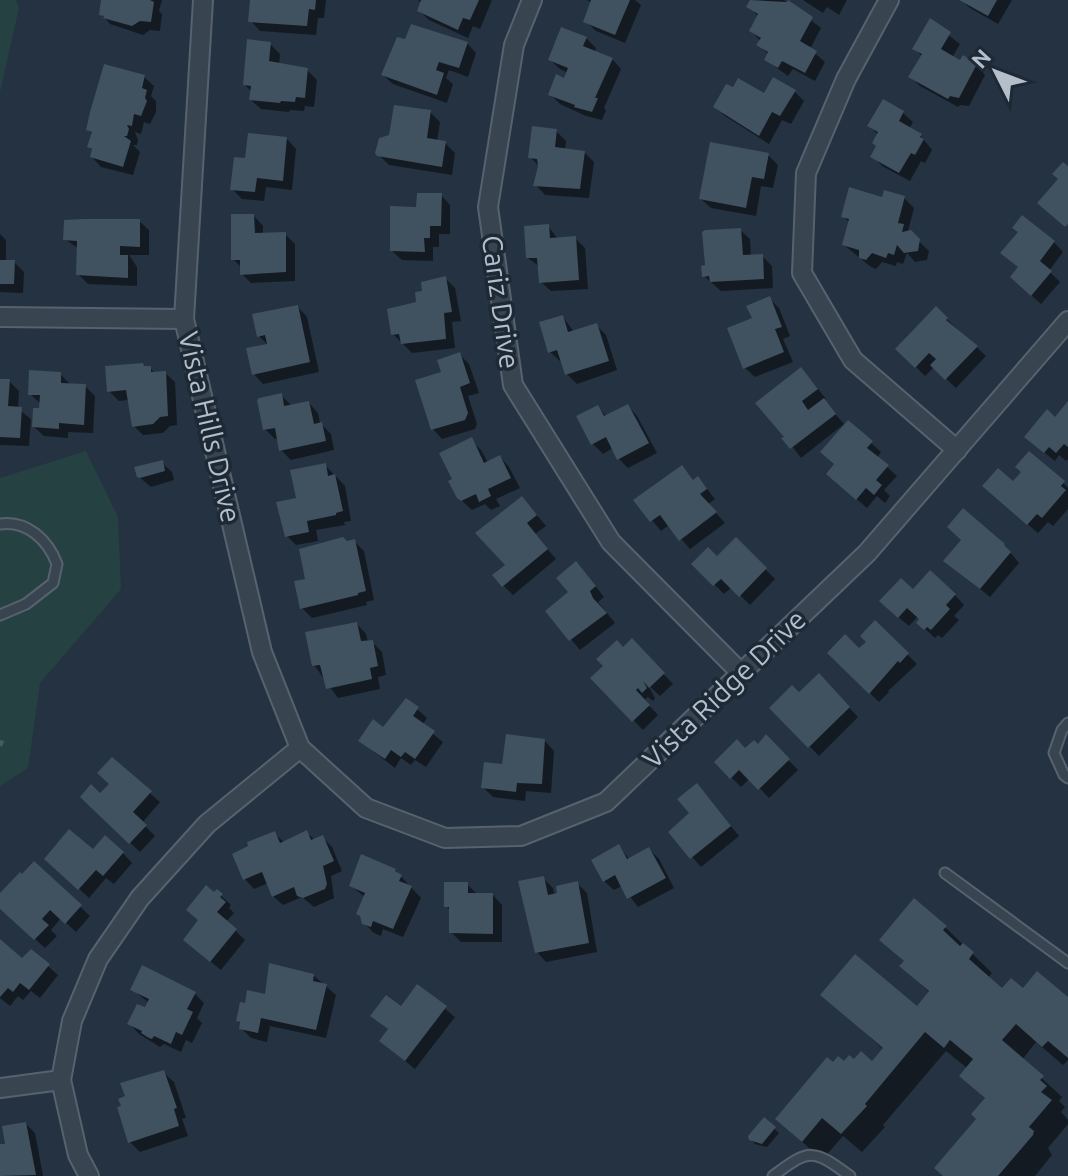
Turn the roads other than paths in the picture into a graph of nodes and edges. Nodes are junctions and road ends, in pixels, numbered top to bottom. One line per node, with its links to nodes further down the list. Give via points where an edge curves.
1 (203, 0): 5 (street, Vista Hills Drive)
2 (532, 0): 10 (street, Cariz Drive, via 514,45 488,207 513,385 611,542)
3 (889, 0): 7 (street, via 846,79 806,173 802,273 853,360)
4 (0, 317): 5 (street)
5 (184, 319): 12 (street, Vista Hills Drive, via 262,652)
6 (1068, 321): 7 (street, Vista Ridge Drive)
7 (957, 450): 10 (street, Vista Ridge Drive, via 867,553)
8 (0, 524): 9 (lane, via 29,529 43,539 57,564 53,583 26,604)
9 (0, 615)
10 (740, 672): 12 (street, Vista Ridge Drive, via 606,802 521,836 445,838 366,808)
11 (1068, 723): 13 (lane, via 1054,753)
12 (300, 748): 16 (street, via 207,824 140,898 98,959 72,1021)
13 (1068, 778)
14 (945, 873): 15 (lane)
15 (1068, 963)
16 (61, 1080): 17 (street); 18 (street, via 78,1155)
17 (0, 1088)
18 (89, 1176)
19 (773, 1176): 20 (lane, via 809,1154 823,1156)
20 (850, 1176)

